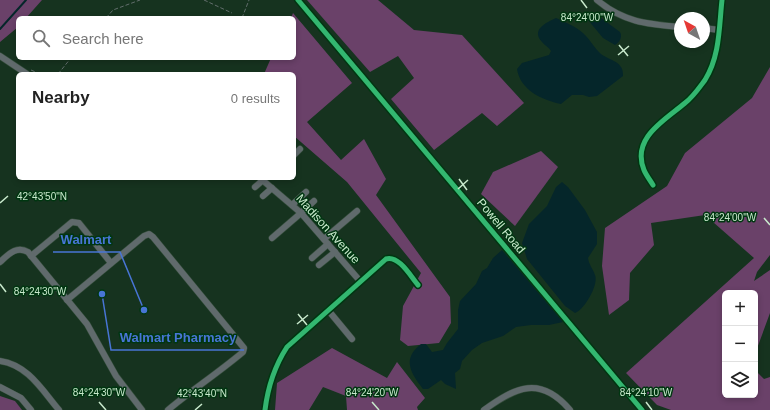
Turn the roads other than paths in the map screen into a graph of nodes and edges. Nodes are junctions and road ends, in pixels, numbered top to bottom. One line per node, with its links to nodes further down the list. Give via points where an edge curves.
1 (298, 0): 44 (street, Powell Road)
2 (597, 0): 4 (street, via 612,12 638,23)
3 (722, 0): 6 (street)
4 (674, 26)
5 (710, 29): 6 (street)
6 (719, 30): 12 (street, via 714,60 705,79 692,97 657,125 646,139 642,150 643,165)
7 (0, 56): 8 (street)
8 (24, 72)
9 (300, 149): 10 (street)
10 (296, 153)
11 (264, 180): 13 (street); 14 (street, Madison Avenue)
12 (653, 185)
13 (255, 187)
14 (272, 188): 16 (street); 18 (street, Madison Avenue)
15 (306, 192): 18 (street)
16 (263, 196)
17 (314, 201): 20 (street)
18 (292, 205): 20 (street, Madison Avenue)
19 (357, 211): 22 (street)
20 (301, 213): 21 (street); 22 (street, Madison Avenue)
21 (272, 238)
22 (324, 239): 23 (street, Madison Avenue)
23 (328, 244): 24 (street, Madison Avenue); 26 (street)
24 (335, 252): 29 (street); 30 (street, Madison Avenue)
25 (31, 256): 27 (street, via 25,250 19,249); 28 (street, via 76,221); 32 (street)
26 (312, 258)
27 (0, 262)
28 (111, 263): 32 (street); 40 (street, via 144,236 152,235 243,346 243,352)
29 (318, 265)
30 (360, 281): 31 (street, Madison Avenue, via 386,259 391,258 397,260); 33 (street, Madison Avenue)
31 (418, 285)
32 (67, 300): 39 (street, via 90,328 116,376)
33 (328, 310): 34 (street); 41 (street, Madison Avenue, via 292,341 278,360)
34 (352, 339)
35 (0, 361): 38 (street, via 24,370)
36 (0, 387): 37 (street, via 18,395)
37 (31, 410)
38 (59, 410)
39 (142, 410)
40 (168, 410)
41 (265, 410)
42 (484, 410): 43 (street, via 511,392 529,388 553,394)
43 (570, 410)
44 (642, 410)

